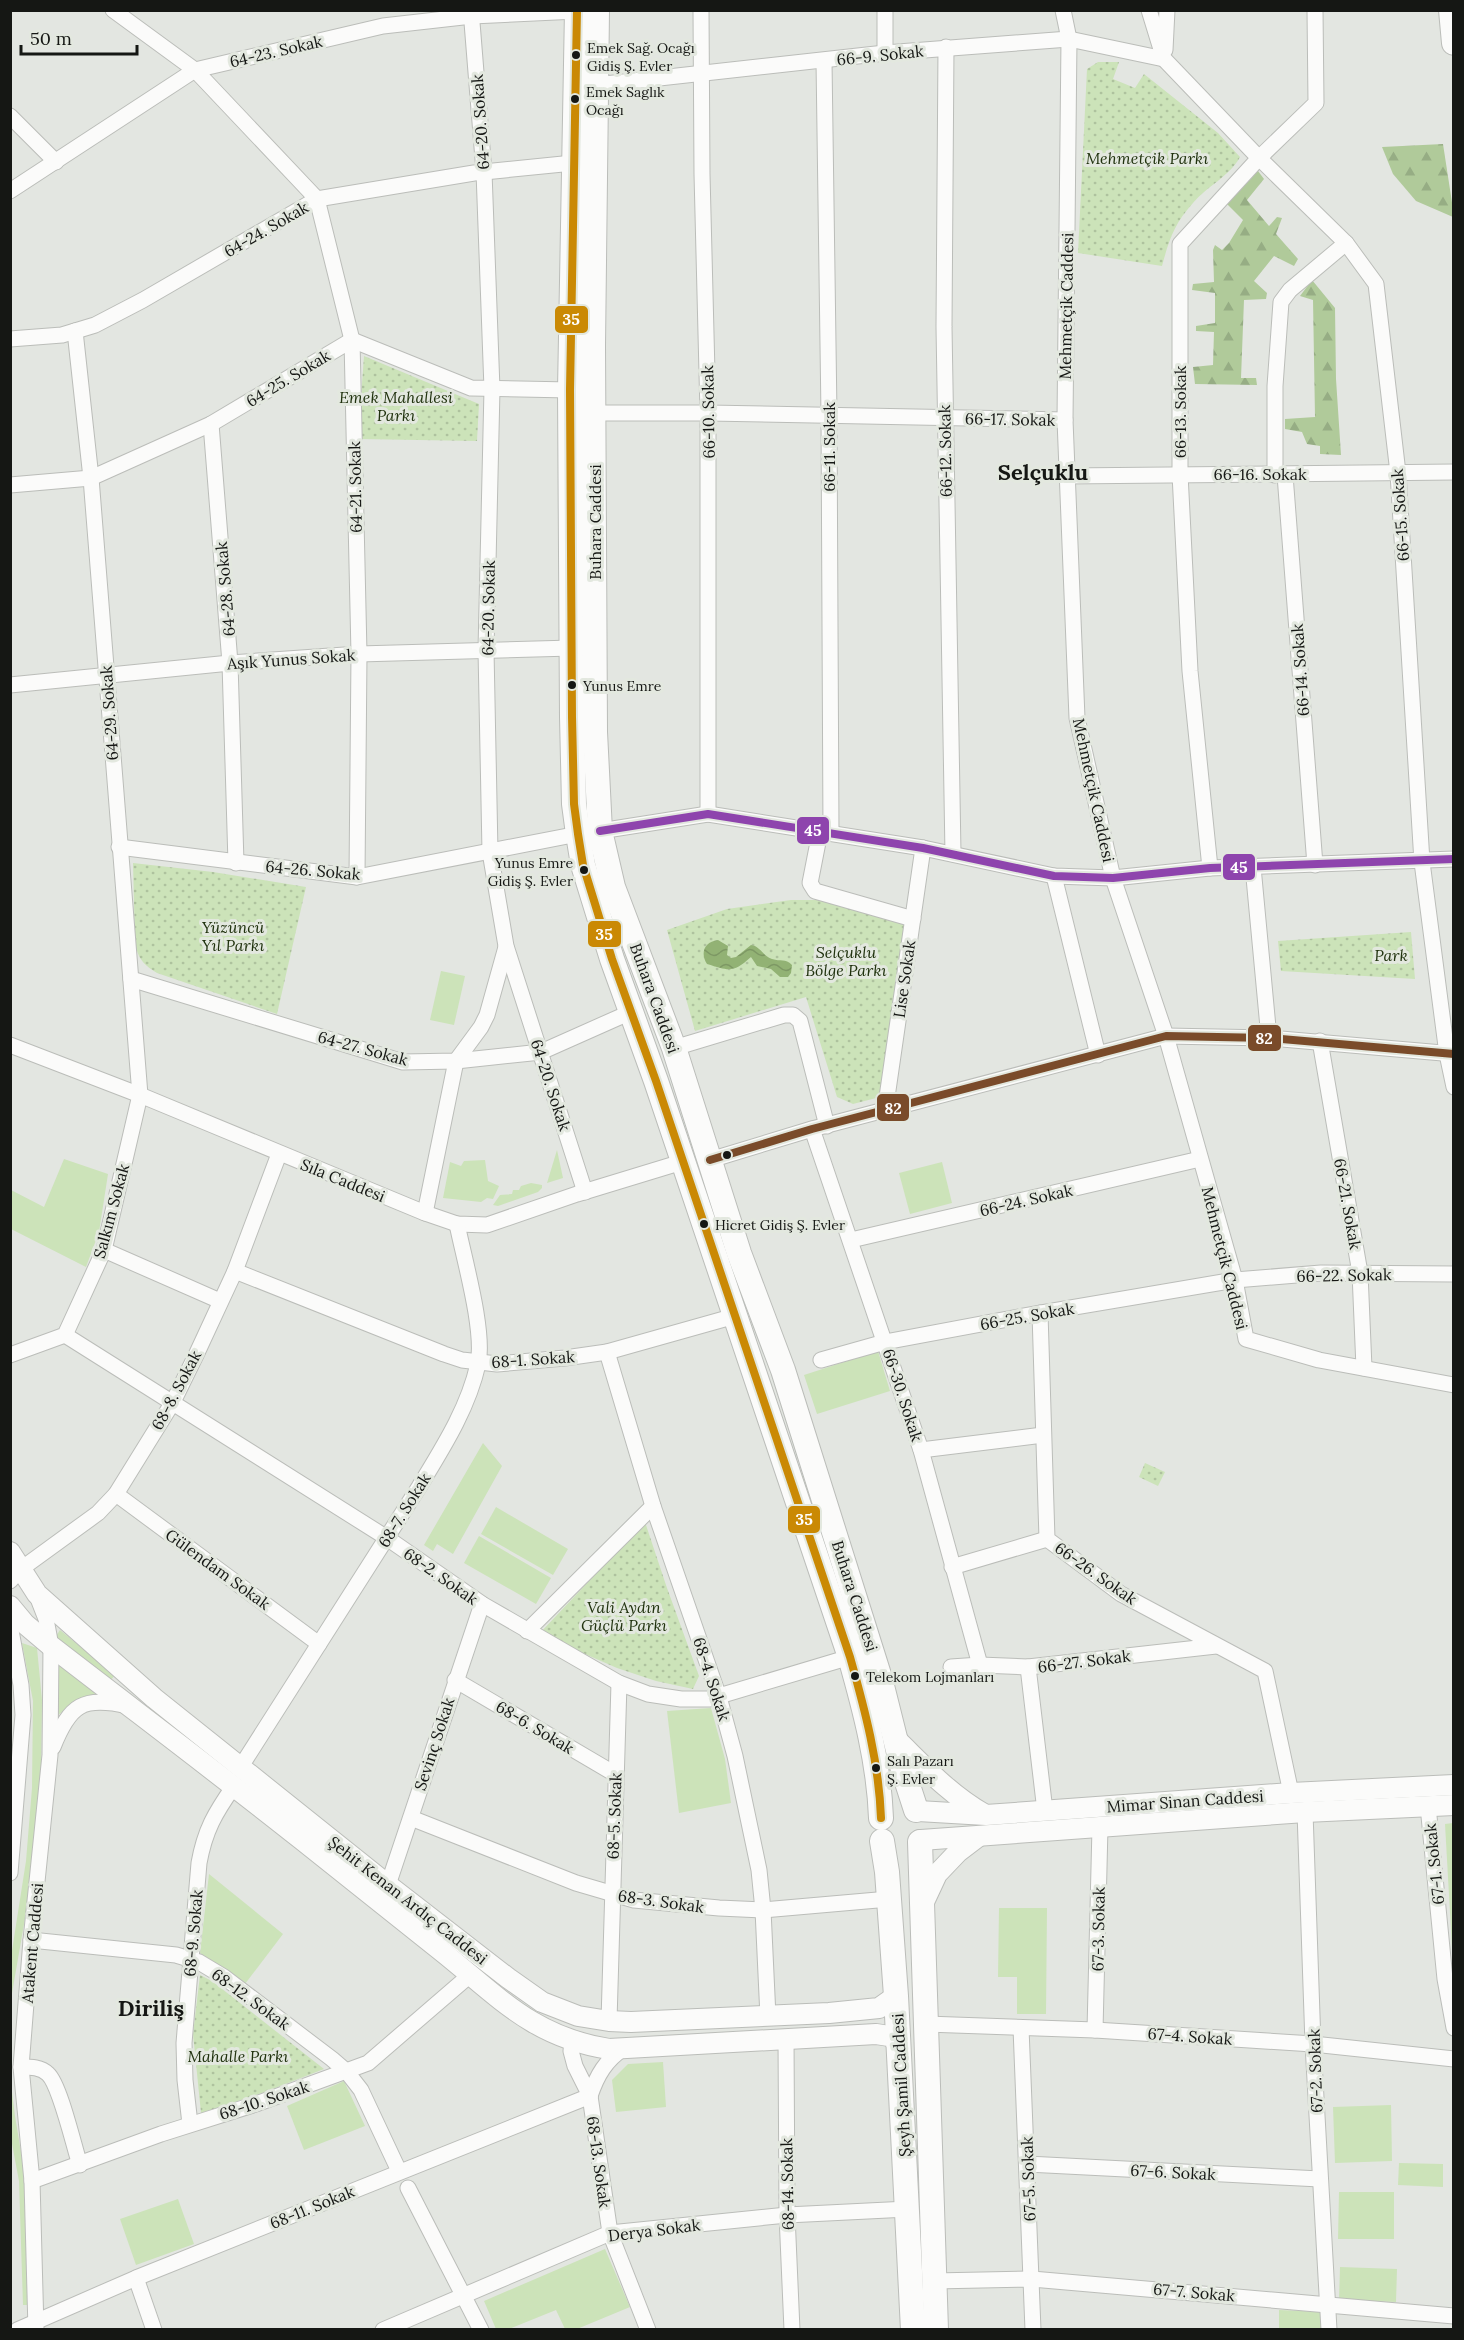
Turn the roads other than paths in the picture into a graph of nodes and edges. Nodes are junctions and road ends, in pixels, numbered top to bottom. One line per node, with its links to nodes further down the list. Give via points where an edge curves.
1 (113, 10): 17 (street, 64-21. Sokak)
2 (382, 10): 11 (street)
3 (701, 10): 18 (street, 66-10. Sokak)
4 (885, 10): 14 (street)
5 (1063, 10): 12 (street, Mehmetçik Caddesi)
6 (1149, 10): 15 (street)
7 (1167, 10): 15 (street)
8 (1315, 10): 21 (street, 66-13. Sokak, via 1316,103)
9 (583, 11): 10 (street, 64-23. Sokak); 19 (main road, Buhara Caddesi); 23 (main road, Buhara Caddesi)
10 (472, 13): 11 (street, 64-23. Sokak); 24 (street, 64-20. Sokak)
11 (383, 26): 17 (street, 64-23. Sokak)
12 (1069, 39): 13 (street, 66-9. Sokak); 15 (street, 66-9. Sokak); 37 (street, Mehmetçik Caddesi)
13 (946, 47): 14 (street, 66-9. Sokak); 36 (street, 66-12. Sokak)
14 (885, 53): 16 (street, 66-9. Sokak)
15 (1164, 58): 21 (street, 66-15. Sokak)
16 (824, 61): 18 (street, 66-9. Sokak); 35 (street, 66-11. Sokak)
17 (195, 70): 22 (street, 64-23. Sokak); 26 (street, 64-21. Sokak)
18 (701, 75): 19 (street, 66-9. Sokak); 34 (street, 66-10. Sokak)
19 (596, 85): 33 (main road, Buhara Caddesi)
20 (10, 116): 22 (street)
21 (1259, 158): 27 (street, 66-15. Sokak); 41 (street, 66-13. Sokak, via 1180,244)
22 (56, 162): 25 (street, 64-23. Sokak)
23 (573, 163): 24 (street, 64-24. Sokak); 32 (main road, Buhara Caddesi)
24 (484, 172): 26 (street, 64-24. Sokak); 31 (street, 64-20. Sokak)
25 (10, 191)
26 (316, 199): 28 (street, 64-24. Sokak, via 143,300); 30 (street, 64-21. Sokak)
27 (1346, 243): 40 (street, 66-15. Sokak, via 1376,284); 42 (street, 66-14. Sokak, via 1281,302 1275,386)
28 (75, 331): 29 (street, 64-24. Sokak); 44 (street, 64-29. Sokak)
29 (10, 339)
30 (352, 340): 31 (street, via 471,388); 38 (street, 64-25. Sokak); 48 (street, 64-21. Sokak)
31 (492, 389): 32 (street); 47 (street, 64-20. Sokak)
32 (570, 390): 46 (main road, Buhara Caddesi)
33 (595, 413): 34 (street, 66-17. Sokak); 54 (main road, Buhara Caddesi, via 595,732)
34 (708, 413): 35 (street, 66-17. Sokak); 52 (street, 66-10. Sokak)
35 (829, 415): 36 (street, 66-17. Sokak); 53 (street, 66-11. Sokak)
36 (945, 417): 37 (street, 66-17. Sokak); 58 (street, 66-12. Sokak)
37 (1065, 420): 43 (street, Mehmetçik Caddesi)
38 (212, 424): 44 (street, 64-25. Sokak); 49 (street, 64-28. Sokak)
39 (1454, 472): 40 (street, 66-16. Sokak)
40 (1398, 473): 42 (street, 66-16. Sokak); 60 (street, 66-15. Sokak)
41 (1180, 474): 42 (street, 66-16. Sokak); 43 (street, 66-16. Sokak); 64 (street, 66-13. Sokak, via 1190,671)
42 (1280, 475): 62 (street, 66-14. Sokak)
43 (1066, 476): 67 (street, Mehmetçik Caddesi, via 1077,718)
44 (91, 478): 45 (street, 64-25. Sokak); 50 (street, 64-29. Sokak)
45 (10, 485)
46 (572, 648): 47 (street, Aşık Yunus Sokak); 54 (main road, Buhara Caddesi, via 573,784)
47 (486, 650): 48 (street, Aşık Yunus Sokak); 57 (street, 64-20. Sokak)
48 (358, 654): 49 (street, Aşık Yunus Sokak); 66 (street, 64-21. Sokak)
49 (230, 663): 50 (street, Aşık Yunus Sokak); 61 (street, 64-28. Sokak)
50 (107, 676): 51 (street, Aşık Yunus Sokak); 55 (street, 64-29. Sokak)
51 (10, 685)
52 (708, 814): 53 (street, 64-26. Sokak); 54 (street, 64-26. Sokak)
53 (825, 832): 56 (street, 64-26. Sokak); 68 (street, 66-11. Sokak, via 810,883 818,894)
54 (589, 833): 57 (street, 64-26. Sokak); 71 (main road, Buhara Caddesi, via 592,894); 76 (main road, Buhara Caddesi)
55 (118, 847): 61 (street, 64-26. Sokak); 70 (street, 64-29. Sokak)
56 (923, 848): 58 (street, 64-26. Sokak); 68 (street, Lise Sokak)
57 (489, 852): 66 (street, 64-26. Sokak); 69 (street, 64-20. Sokak)
58 (953, 854): 65 (street, 64-26. Sokak)
59 (1454, 859): 60 (street, 64-26. Sokak)
60 (1422, 862): 62 (street, 64-26. Sokak); 78 (street, 66-15. Sokak)
61 (236, 863): 66 (street, 64-26. Sokak)
62 (1315, 865): 63 (street, 64-26. Sokak)
63 (1253, 867): 64 (street, 64-26. Sokak); 73 (street)
64 (1210, 868): 67 (street, 64-26. Sokak)
65 (1054, 876): 67 (street, 64-26. Sokak); 79 (street)
66 (357, 877)
67 (1113, 878): 72 (street, Mehmetçik Caddesi)
68 (913, 919): 83 (street, Lise Sokak)
69 (506, 946): 77 (street, 64-20. Sokak); 80 (street, via 487,1015)
70 (131, 979): 80 (street, 64-27. Sokak, via 403,1062); 82 (street, 64-29. Sokak)
71 (631, 1012): 77 (street, 64-27. Sokak); 88 (main road, Buhara Caddesi)
72 (1167, 1036): 73 (street); 79 (street); 86 (street, Mehmetçik Caddesi)
73 (1269, 1038): 74 (street)
74 (1320, 1041): 78 (street); 95 (street, 66-21. Sokak)
75 (10, 1045): 82 (street, Sıla Caddesi)
76 (674, 1048): 84 (street, 66-30. Sokak, via 784,1014 793,1015 800,1021); 87 (main road, Buhara Caddesi)
77 (541, 1052): 80 (street, 64-27. Sokak); 89 (street, 64-20. Sokak)
78 (1450, 1054): 81 (street, 66-15. Sokak)
79 (1098, 1055): 83 (street)
80 (456, 1061): 90 (street)
81 (1454, 1087)
82 (140, 1095): 85 (street, Sıla Caddesi); 93 (street, Salkım Sokak)
83 (885, 1111): 84 (street)
84 (820, 1128): 87 (street); 92 (street, 66-30. Sokak)
85 (279, 1154): 90 (street, Sıla Caddesi); 94 (street, 68-8. Sokak)
86 (1200, 1159): 92 (street, 66-24. Sokak); 97 (street, Mehmetçik Caddesi)
87 (710, 1160): 135 (main road, Buhara Caddesi, via 739,1253 782,1367)
88 (682, 1162): 89 (street, Sıla Caddesi); 100 (main road, Buhara Caddesi)
89 (585, 1192): 91 (street, Sıla Caddesi, via 496,1223)
90 (425, 1213): 91 (street, Sıla Caddesi)
91 (457, 1224): 106 (street, 68-7. Sokak, via 477,1321)
92 (851, 1240): 102 (street, 66-30. Sokak)
93 (104, 1250): 98 (street); 101 (street, Salkım Sokak)
94 (235, 1271): 98 (street, 68-8. Sokak); 106 (street, 68-1. Sokak, via 444,1354)
95 (1360, 1273): 96 (street, 66-22. Sokak); 97 (street, 66-22. Sokak); 107 (street, 66-21. Sokak)
96 (1454, 1274)
97 (1235, 1280): 99 (street, 66-25. Sokak); 107 (street, Mehmetçik Caddesi, via 1246,1339)
98 (220, 1301): 109 (street, 68-8. Sokak)
99 (1040, 1313): 102 (street, 66-25. Sokak); 110 (street, 66-26. Sokak)
100 (735, 1316): 103 (street, 68-1. Sokak); 126 (main road, Buhara Caddesi)
101 (65, 1335): 104 (street); 109 (street, 68-2. Sokak)
102 (885, 1342): 105 (street, 66-25. Sokak); 111 (street, 66-30. Sokak)
103 (606, 1352): 106 (street, 68-1. Sokak); 113 (street, 68-4. Sokak)
104 (10, 1355)
105 (821, 1360)
106 (478, 1363): 114 (street, 68-7. Sokak, via 446,1443)
107 (1364, 1368): 108 (street, Mehmetçik Caddesi)
108 (1454, 1385)
109 (173, 1402): 112 (street, 68-8. Sokak); 114 (street, 68-2. Sokak)
110 (1043, 1435): 111 (street); 115 (street, 66-26. Sokak)
111 (921, 1450): 116 (street, 66-30. Sokak)
112 (116, 1494): 117 (street, 68-8. Sokak, via 98,1513); 123 (street, Gülendam Sokak)
113 (653, 1506): 122 (street); 132 (street, 68-4. Sokak)
114 (387, 1538): 119 (street, 68-2. Sokak); 123 (street, 68-7. Sokak)
115 (1047, 1539): 116 (street); 125 (street, 66-26. Sokak, via 1120,1594)
116 (952, 1567): 127 (street, 66-30. Sokak)
117 (14, 1568): 118 (street, Şehit Kenan Ardıç Caddesi)
118 (37, 1594): 124 (street, Atakent Caddesi); 138 (street, Şehit Kenan Ardıç Caddesi)
119 (482, 1604): 122 (street, 68-2. Sokak); 130 (street, Sevinç Sokak)
120 (10, 1606): 124 (street, Şehit Kenan Ardıç Caddesi)
121 (10, 1624): 134 (street, Atakent Caddesi, via 21,1685)
122 (527, 1631): 131 (street, 68-2. Sokak)
123 (319, 1644): 138 (street, 68-7. Sokak)
124 (51, 1646): 133 (street, Şehit Kenan Ardıç Caddesi); 136 (street, Atakent Caddesi)
125 (1216, 1646): 129 (street, 66-27. Sokak); 140 (street, 66-26. Sokak, via 1265,1671)
126 (850, 1657): 132 (street, 68-2. Sokak); 150 (main road, Buhara Caddesi, via 878,1775)
127 (980, 1665): 128 (street, 66-27. Sokak); 129 (street, 66-27. Sokak)
128 (951, 1666)
129 (1028, 1667): 144 (street)
130 (455, 1680): 137 (street, 68-6. Sokak); 147 (street, Sevinç Sokak)
131 (618, 1683): 132 (street, 68-2. Sokak, via 648,1694 681,1699); 137 (street, 68-5. Sokak)
132 (719, 1697): 158 (street, 68-4. Sokak, via 749,1817)
133 (130, 1707): 136 (street, via 98,1701 72,1712); 138 (street, Şehit Kenan Ardıç Caddesi)
134 (17, 1714): 148 (street, Atakent Caddesi)
135 (896, 1739): 143 (main road, Buhara Caddesi); 146 (street, via 943,1786)
136 (50, 1755): 159 (street, Atakent Caddesi)
137 (615, 1774): 155 (street, 68-5. Sokak)
138 (237, 1777): 154 (street, Şehit Kenan Ardıç Caddesi); 160 (street, 68-9. Sokak, via 203,1840); 161 (street, Şehit Kenan Ardıç Caddesi)
139 (1454, 1785): 140 (street, Mimar Sinan Caddesi)
140 (1291, 1793): 144 (street, Mimar Sinan Caddesi)
141 (1454, 1805): 142 (street, Mimar Sinan Caddesi)
142 (1428, 1806): 145 (street, Mimar Sinan Caddesi); 169 (street, 67-1. Sokak, via 1445,1979)
143 (917, 1811): 146 (street, Mimar Sinan Caddesi); 150 (main road, via 896,1805 888,1809); 152 (main road, via 924,1823)
144 (1045, 1811): 146 (street, Mimar Sinan Caddesi)
145 (1305, 1812): 149 (street, Mimar Sinan Caddesi); 174 (street, 67-2. Sokak)
146 (986, 1815)
147 (411, 1818): 154 (street, Sevinç Sokak); 155 (street, 68-3. Sokak)
148 (13, 1822): 153 (street, Atakent Caddesi)
149 (1100, 1827): 151 (street, Mimar Sinan Caddesi); 170 (street, 67-3. Sokak)
150 (881, 1830): 152 (main road, via 892,1849 914,1848); 156 (main road, Şeyh Şamil Caddesi)
151 (980, 1836): 152 (street, Mimar Sinan Caddesi); 157 (street, via 937,1875)
152 (921, 1841): 157 (main road, Şeyh Şamil Caddesi)
153 (10, 1873)
154 (388, 1885): 163 (street, Şehit Kenan Ardıç Caddesi, via 542,2002)
155 (612, 1895): 158 (street, 68-3. Sokak); 165 (street, 68-5. Sokak)
156 (890, 1899): 158 (street, 68-3. Sokak); 162 (main road, Şeyh Şamil Caddesi)
157 (922, 1907): 166 (main road, Şeyh Şamil Caddesi)
158 (763, 1910): 164 (street, 68-4. Sokak)
159 (31, 1940): 160 (street, 68-12. Sokak); 167 (street, Atakent Caddesi)
160 (192, 1959): 178 (street, 68-12. Sokak, via 224,1977); 180 (street, 68-9. Sokak, via 184,2043)
161 (471, 1975): 172 (street, Şehit Kenan Ardıç Caddesi, via 530,2022); 178 (street, 68-10. Sokak, via 369,2063)
162 (896, 1996): 164 (street, Şehit Kenan Ardıç Caddesi, via 879,2008); 173 (main road, Şeyh Şamil Caddesi)
163 (578, 2016): 165 (street, Şehit Kenan Ardıç Caddesi); 172 (street, via 568,2026)
164 (768, 2017): 165 (street, Şehit Kenan Ardıç Caddesi)
165 (617, 2021): 175 (street, via 629,2025 632,2034)
166 (926, 2024): 168 (street, 67-4. Sokak); 192 (main road, Şeyh Şamil Caddesi)
167 (18, 2027): 177 (street, Atakent Caddesi)
168 (1021, 2028): 170 (street, 67-4. Sokak); 181 (street, 67-5. Sokak)
169 (1454, 2028)
170 (1095, 2030): 174 (street, 67-4. Sokak)
171 (786, 2038): 173 (street, Şehit Kenan Ardıç Caddesi, via 876,2034); 175 (street, Şehit Kenan Ardıç Caddesi); 188 (street, 68-14. Sokak)
172 (572, 2041): 175 (street, Şehit Kenan Ardıç Caddesi); 179 (street, 68-13. Sokak, via 572,2057)
173 (899, 2043): 187 (main road, Şeyh Şamil Caddesi)
174 (1313, 2044): 176 (street, 67-4. Sokak); 184 (street, 67-2. Sokak)
175 (624, 2048): 179 (street, 68-13. Sokak, via 602,2069)
176 (1454, 2059)
177 (18, 2065): 182 (street, via 42,2070 54,2081); 185 (street, Atakent Caddesi)
178 (347, 2072): 180 (street, 68-10. Sokak); 183 (street, 68-12. Sokak, via 361,2090)
179 (590, 2096): 183 (street, 68-11. Sokak); 189 (street, 68-13. Sokak)
180 (190, 2124): 182 (street, 68-10. Sokak)
181 (1027, 2164): 184 (street, 67-6. Sokak); 191 (street, 67-5. Sokak)
182 (80, 2165): 185 (street, 68-10. Sokak)
183 (399, 2171): 190 (street, 68-11. Sokak)
184 (1320, 2179): 194 (street, 67-2. Sokak)
185 (33, 2181): 196 (street, Atakent Caddesi)
186 (408, 2188): 193 (street)
187 (908, 2209): 188 (street, Derya Sokak); 203 (main road, Şeyh Şamil Caddesi)
188 (787, 2215): 189 (street, Derya Sokak); 202 (street, 68-14. Sokak)
189 (610, 2233): 193 (street, Derya Sokak); 201 (street, 68-13. Sokak)
190 (136, 2278): 196 (street, 68-11. Sokak); 198 (street)
191 (1032, 2279): 192 (street, 67-7. Sokak); 194 (street, 67-7. Sokak); 205 (street, 67-5. Sokak)
192 (934, 2281): 204 (main road, Şeyh Şamil Caddesi)
193 (463, 2295): 199 (street, Derya Sokak); 200 (street)
194 (1327, 2303): 195 (street, 67-7. Sokak); 206 (street, 67-2. Sokak)
195 (1454, 2316)
196 (36, 2326): 197 (street, 68-11. Sokak)
197 (17, 2330)
198 (154, 2330)
199 (383, 2330)
200 (481, 2330)
201 (648, 2330)
202 (792, 2330)
203 (913, 2330)
204 (936, 2330)
205 (1034, 2330)
206 (1329, 2330)

